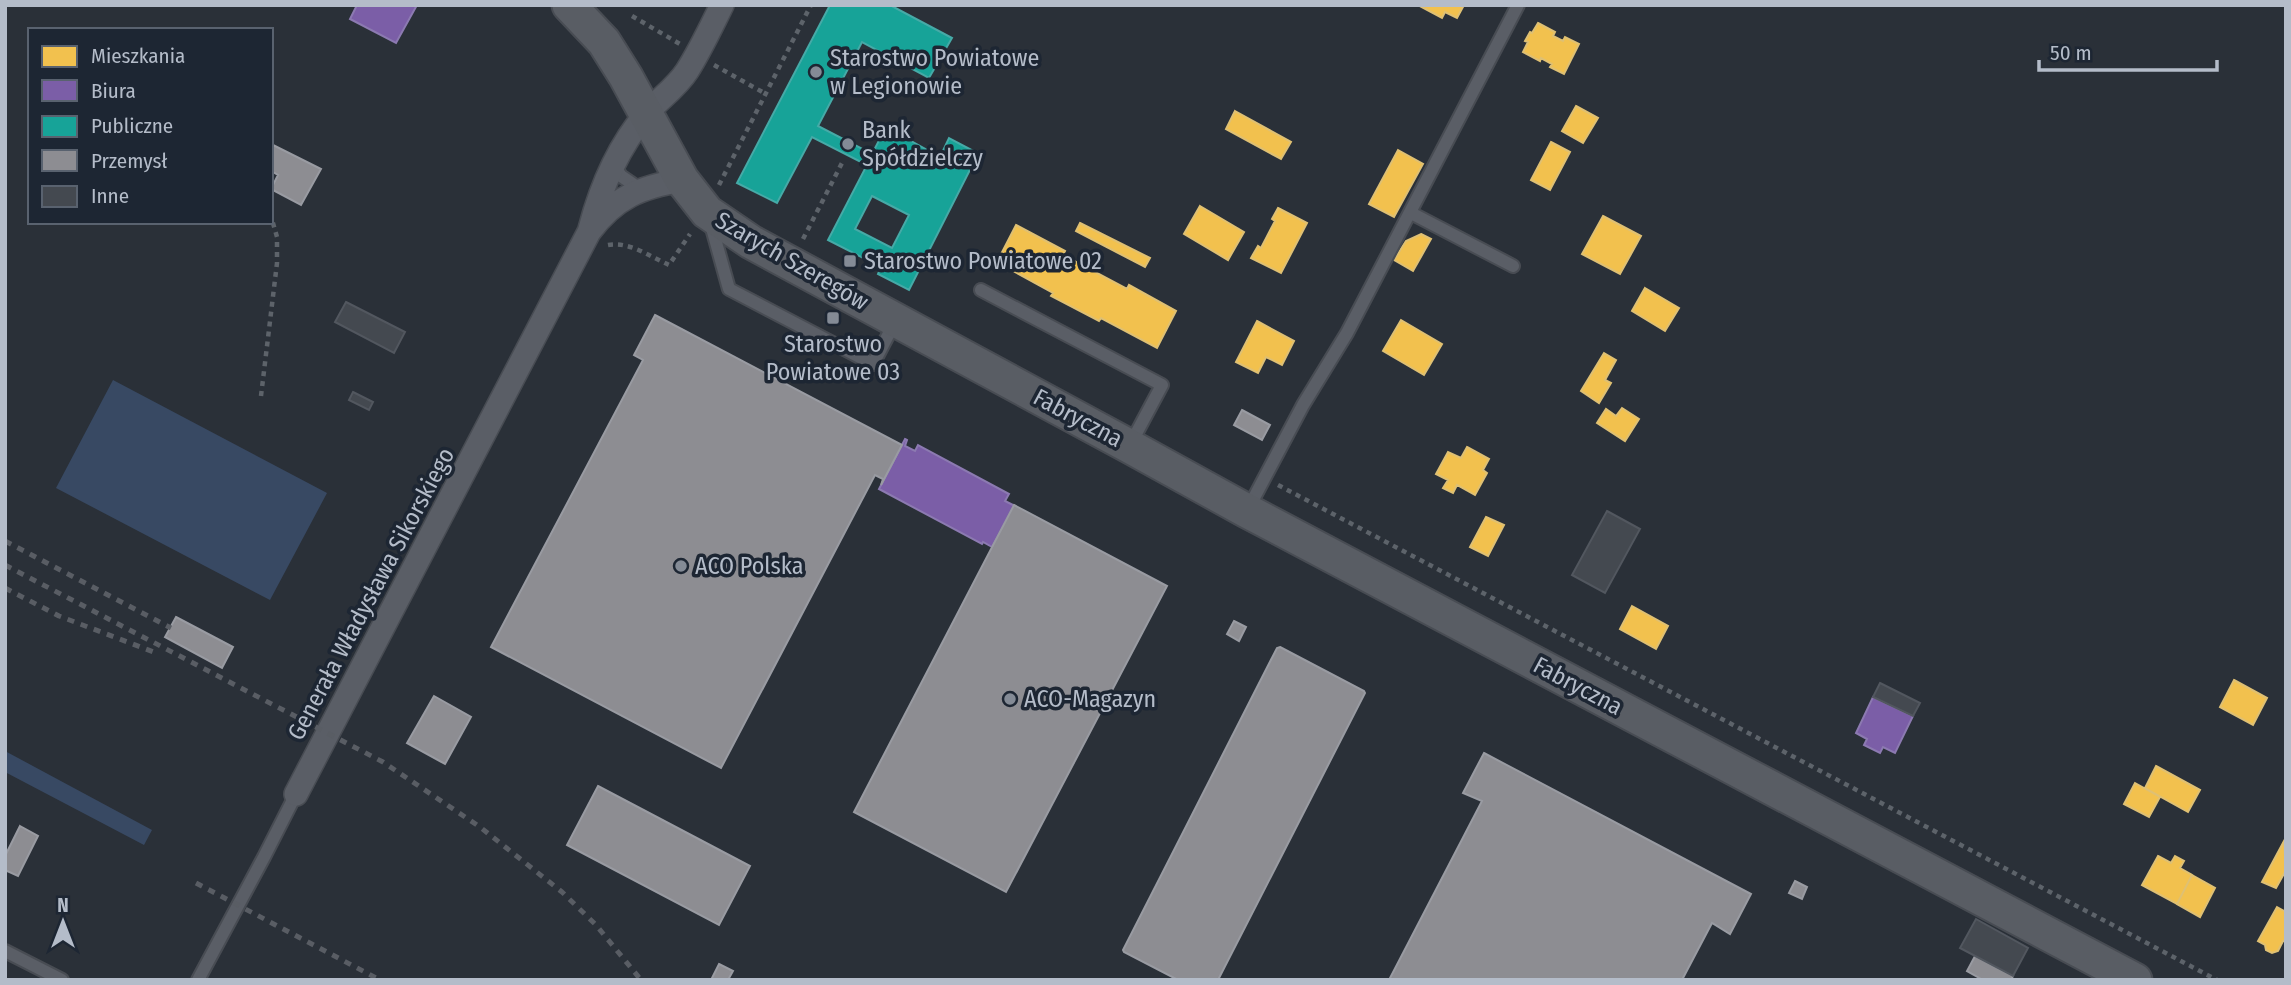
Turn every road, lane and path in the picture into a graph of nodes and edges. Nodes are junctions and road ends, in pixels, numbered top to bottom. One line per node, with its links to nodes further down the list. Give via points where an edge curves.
1 (569, 5): 5 (street, Szarych Szeregów, via 604,42)
2 (722, 5): 5 (street, Generała Władysława Sikorskiego, via 687,71)
3 (811, 5): 10 (path)
4 (1518, 5): 11 (lane)
5 (646, 113): 7 (street, Generała Władysława Sikorskiego); 8 (street, Szarych Szeregów)
6 (843, 162): 14 (path)
7 (613, 164): 9 (lane); 15 (street, Generała Władysława Sikorskiego, via 599,196)
8 (682, 180): 9 (street, Generała Władysława Sikorskiego); 10 (street, Szarych Szeregów)
9 (640, 189): 15 (street, Generała Władysława Sikorskiego, via 616,204)
10 (709, 211): 15 (path, via 669,265 632,248); 19 (street, Szarych Szeregów, via 751,242); 19 (lane, via 729,289 873,364)
11 (1411, 213): 17 (lane); 23 (lane)
12 (273, 223): 21 (path, via 277,263)
13 (794, 237): 14 (path)
14 (803, 240): 16 (path)
15 (595, 241): 25 (street, Generała Władysława Sikorskiego)
16 (814, 244)
17 (1513, 266)
18 (981, 290): 22 (lane, via 1162,384)
19 (897, 320): 20 (street, Szarych Szeregów)
20 (1022, 388): 22 (street, Fabryczna)
21 (261, 396)
22 (1129, 446): 24 (street, Fabryczna)
23 (1266, 478): 24 (lane); 30 (path)
24 (1247, 511): 29 (street, Fabryczna)
25 (296, 794): 28 (lane, Generała Władysława Sikorskiego)
26 (5, 951): 27 (lane)
27 (62, 980)
28 (198, 980)
29 (2135, 980)
30 (2217, 980)

